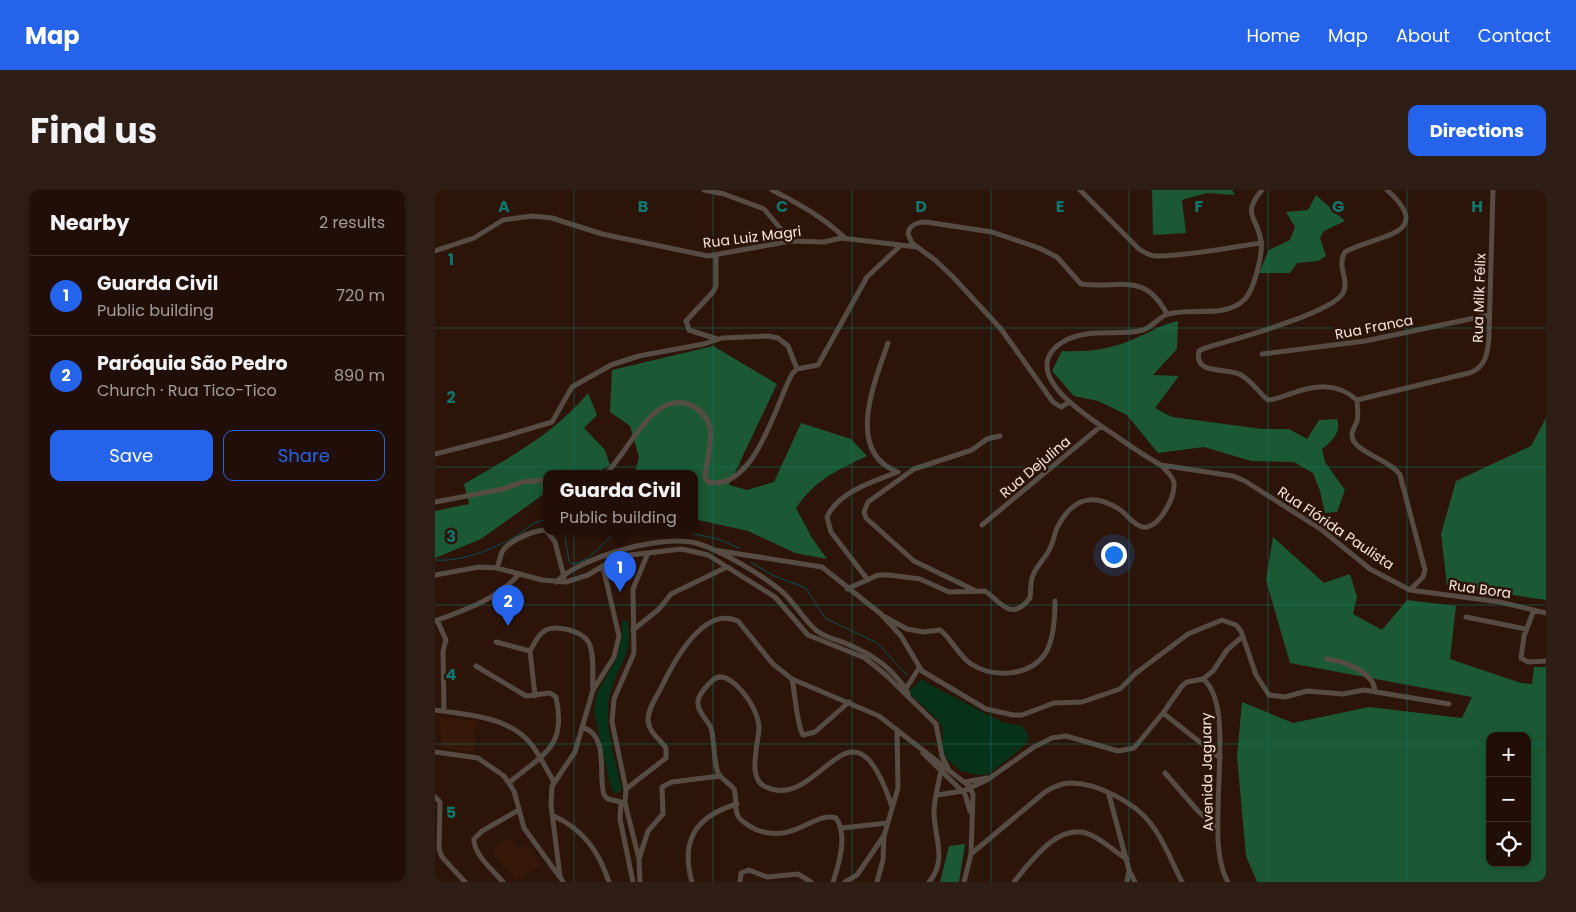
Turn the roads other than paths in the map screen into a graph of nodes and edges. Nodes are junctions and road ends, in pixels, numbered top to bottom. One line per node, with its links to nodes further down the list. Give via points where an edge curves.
1 (704, 190): 8 (street, via 764,209)
2 (772, 190): 7 (street, via 809,209)
3 (1080, 190): 9 (street, via 1147,254 1157,256)
4 (1262, 190): 9 (street, via 1253,200 1251,209)
5 (1387, 190): 20 (street, via 1404,209 1404,225 1391,235 1345,252 1341,266 1345,286 1339,297 1293,320 1205,348 1199,351 1197,358 1208,368 1239,373 1269,400 1299,390 1330,386)
6 (1493, 190): 15 (street, Rua Milk Félix)
7 (845, 238): 8 (street, Rua Luiz Magri, via 824,242); 10 (street, Rua Luiz Magri)
8 (791, 241): 13 (street, Rua Luiz Magri)
9 (1262, 243): 14 (street, via 1250,292 1239,304 1223,310)
10 (900, 246): 11 (street, Rua Luiz Magri); 19 (street, via 867,277 818,366)
11 (917, 247): 14 (street, via 908,234 911,227 920,222 992,232 1051,252 1081,284 1144,287 1159,300); 21 (street, via 953,277 1001,329 1053,402 1061,407)
12 (435, 251): 13 (street, Rua Luiz Magri, via 474,238 503,220 532,216 552,218 602,234 695,255)
13 (716, 256): 16 (street, via 716,286 709,298 686,318 687,328)
14 (1167, 314): 21 (street, via 1142,330 1083,335 1055,348 1048,362 1048,374)
15 (1489, 315): 18 (street, Rua Franca, via 1365,341); 20 (street, Rua Milk Félix, via 1488,348 1483,364 1475,372)
16 (717, 339): 19 (street, via 778,338 792,352); 24 (street, via 624,359 572,387 552,422)
17 (888, 343): 27 (street, via 872,391 868,430 878,460)
18 (1262, 354)
19 (797, 369): 26 (street, via 764,439 743,469 723,481 707,482 705,477 711,426 695,407 681,403 654,413)
20 (1357, 400): 49 (street, via 1358,419 1351,434 1353,441 1393,465 1402,480 1425,570 1423,577)
21 (1068, 404): 22 (street)
22 (1101, 426): 25 (street); 31 (street, Rua Dejulina)
23 (999, 436): 28 (street, via 987,439 972,450 923,465)
24 (435, 454)
25 (1161, 465): 48 (street, via 1174,484 1162,516 1153,524 1139,526 1119,508 1095,499 1084,500 1072,507 1058,526 1050,550 1032,577 1030,598 1025,603 1011,609 1003,608 987,593); 49 (street, Rua Flórida Paulista, via 1233,476 1245,481 1322,530 1370,569)
26 (608, 470)
27 (898, 472): 28 (street); 44 (street, via 841,499 827,517 831,532)
28 (906, 475): 48 (street, via 868,502 864,512 866,518 913,561)
29 (543, 480): 30 (street)
30 (435, 502)
31 (982, 524)
32 (543, 531): 40 (street, via 509,546 503,551)
33 (550, 535): 43 (street)
34 (668, 543): 35 (street, via 694,543); 36 (street); 43 (street, via 618,550)
35 (714, 550): 47 (street, via 813,564 830,572); 59 (street, via 780,590 813,628)
36 (664, 551): 37 (street); 39 (street, via 693,550)
37 (648, 553): 38 (street, via 620,557); 57 (street, via 633,589)
38 (603, 567): 46 (street); 69 (street, via 619,636 614,657)
39 (727, 567): 57 (street, via 671,594); 61 (street, via 775,597 801,630)
40 (497, 568): 41 (street); 42 (street, via 479,567)
41 (519, 574): 45 (street); 55 (street, via 495,595)
42 (435, 575)
43 (564, 575): 45 (street); 46 (street)
44 (868, 580): 47 (street); 48 (street, via 883,574 909,576 931,582 949,592)
45 (557, 582): 46 (street)
46 (566, 582)
47 (847, 589): 53 (street)
48 (974, 590)
49 (1410, 590): 51 (street, Rua Bora)
50 (1055, 601): 53 (street, via 1053,631 1044,655 1031,665 1009,674 990,673 970,663 940,630 923,632 907,629)
51 (1534, 610): 52 (street, Rua Bora); 56 (street)
52 (1546, 613)
53 (881, 614): 66 (street, via 901,636)
54 (1466, 617): 56 (street)
55 (436, 621): 76 (street, via 446,640 443,651)
56 (1526, 629): 64 (street, via 1521,651 1523,660)
57 (633, 630): 98 (street, via 634,653 614,699 613,722)
58 (1243, 636): 66 (street, via 1239,628 1230,622 1214,621 1187,634 1136,673 1121,689 1082,702 1040,707 1022,715 986,709); 67 (street); 71 (street, via 1255,675 1269,695 1285,698 1307,691)
59 (827, 637): 61 (street); 70 (street, via 875,657)
60 (497, 642): 62 (street)
61 (823, 643): 70 (street, via 872,662)
62 (529, 651): 69 (street, via 547,629 562,629 581,636 590,645); 72 (street)
63 (1327, 659): 71 (street, via 1352,664 1368,679)
64 (1546, 662)
65 (476, 666): 72 (street, via 523,695)
66 (919, 668): 70 (street)
67 (1203, 679): 77 (street, via 1182,686); 86 (street, Avenida Jaguary, via 1213,688 1216,698)
68 (792, 680): 73 (street); 73 (street, via 799,728 803,735 815,732); 98 (street, via 773,664 738,621 725,617 700,630 675,659 650,710 649,726 666,748 666,758)
69 (593, 690): 78 (street)
70 (906, 692): 80 (street, via 936,724)
71 (1375, 692): 74 (street)
72 (535, 696): 85 (street, via 555,695 559,723 552,748)
73 (849, 702): 79 (street, via 879,716)
74 (1449, 704)
75 (435, 710): 76 (street)
76 (444, 711): 85 (street, via 498,722 528,741)
77 (1163, 713): 86 (street); 90 (street, via 1138,744 1129,750 1113,750 1059,736 1035,747)
78 (584, 728): 95 (street, via 575,752); 104 (street, via 593,733 598,742 603,795)
79 (897, 731): 81 (street); 106 (street, via 898,782)
80 (940, 739): 82 (street); 88 (street, via 942,756)
81 (915, 744): 84 (street); 87 (street)
82 (938, 749): 84 (street); 87 (street)
83 (435, 752): 94 (street, via 478,758)
84 (926, 752): 87 (street)
85 (539, 758): 94 (street); 95 (street)
86 (1219, 758): 112 (street, Avenida Jaguary)
87 (939, 766): 88 (street); 92 (street); 101 (street)
88 (951, 771): 92 (street); 96 (street)
89 (1165, 774): 112 (street, via 1198,812)
90 (995, 775): 93 (street); 96 (street)
91 (720, 776): 105 (street, via 734,789); 106 (street, via 711,727 699,708 698,700 711,682 724,677 739,688 756,714 759,726 757,777 763,786 775,790 799,786 839,755 857,753 877,769); 115 (street, via 672,782 662,787 663,814 648,831)
92 (946, 777): 99 (street)
93 (987, 780): 97 (street); 100 (street)
94 (510, 782): 107 (street)
95 (553, 782): 108 (street)
96 (965, 782): 97 (street)
97 (970, 788): 99 (street); 100 (street)
98 (626, 789): 104 (street)
99 (963, 791): 101 (street); 109 (street)
100 (973, 794): 109 (street)
101 (937, 795): 131 (street, via 934,813 940,858 937,872)
102 (1109, 795): 114 (street, via 1073,783 1055,787); 116 (street); 136 (street, via 1124,800 1150,822)
103 (435, 797): 120 (street, via 440,802 437,842 442,857)
104 (623, 802): 115 (street); 124 (street, via 620,819)
105 (737, 804): 111 (street, via 741,820 761,831 785,834 829,816 836,818); 126 (street, via 707,817 689,843 686,857)
106 (891, 807): 110 (street)
107 (519, 810): 118 (street, via 527,833); 121 (street, via 474,839 479,854)
108 (554, 816): 118 (street); 123 (street, via 585,837 601,858)
109 (971, 816): 114 (street)
110 (887, 822): 111 (street); 113 (street)
111 (842, 828): 128 (street)
112 (1218, 829): 137 (street, Avenida Jaguary, via 1223,870)
113 (884, 836): 129 (street, via 857,875); 130 (street, via 883,860)
114 (971, 854): 132 (street)
115 (639, 859): 125 (street)
116 (1127, 859): 117 (street); 133 (street, via 1093,836 1071,833 1046,846)
117 (1129, 870): 134 (street); 135 (street)
118 (560, 876): 122 (street)
119 (810, 881): 127 (street, via 798,874 767,877 746,870 741,873)
120 (465, 882)
121 (503, 882)
122 (563, 882)
123 (609, 882)
124 (633, 882)
125 (640, 882)
126 (692, 882)
127 (740, 882)
128 (833, 882)
129 (845, 882)
130 (877, 882)
131 (929, 882)
132 (964, 882)
133 (1014, 882)
134 (1127, 882)
135 (1135, 882)
136 (1181, 882)
137 (1228, 882)

